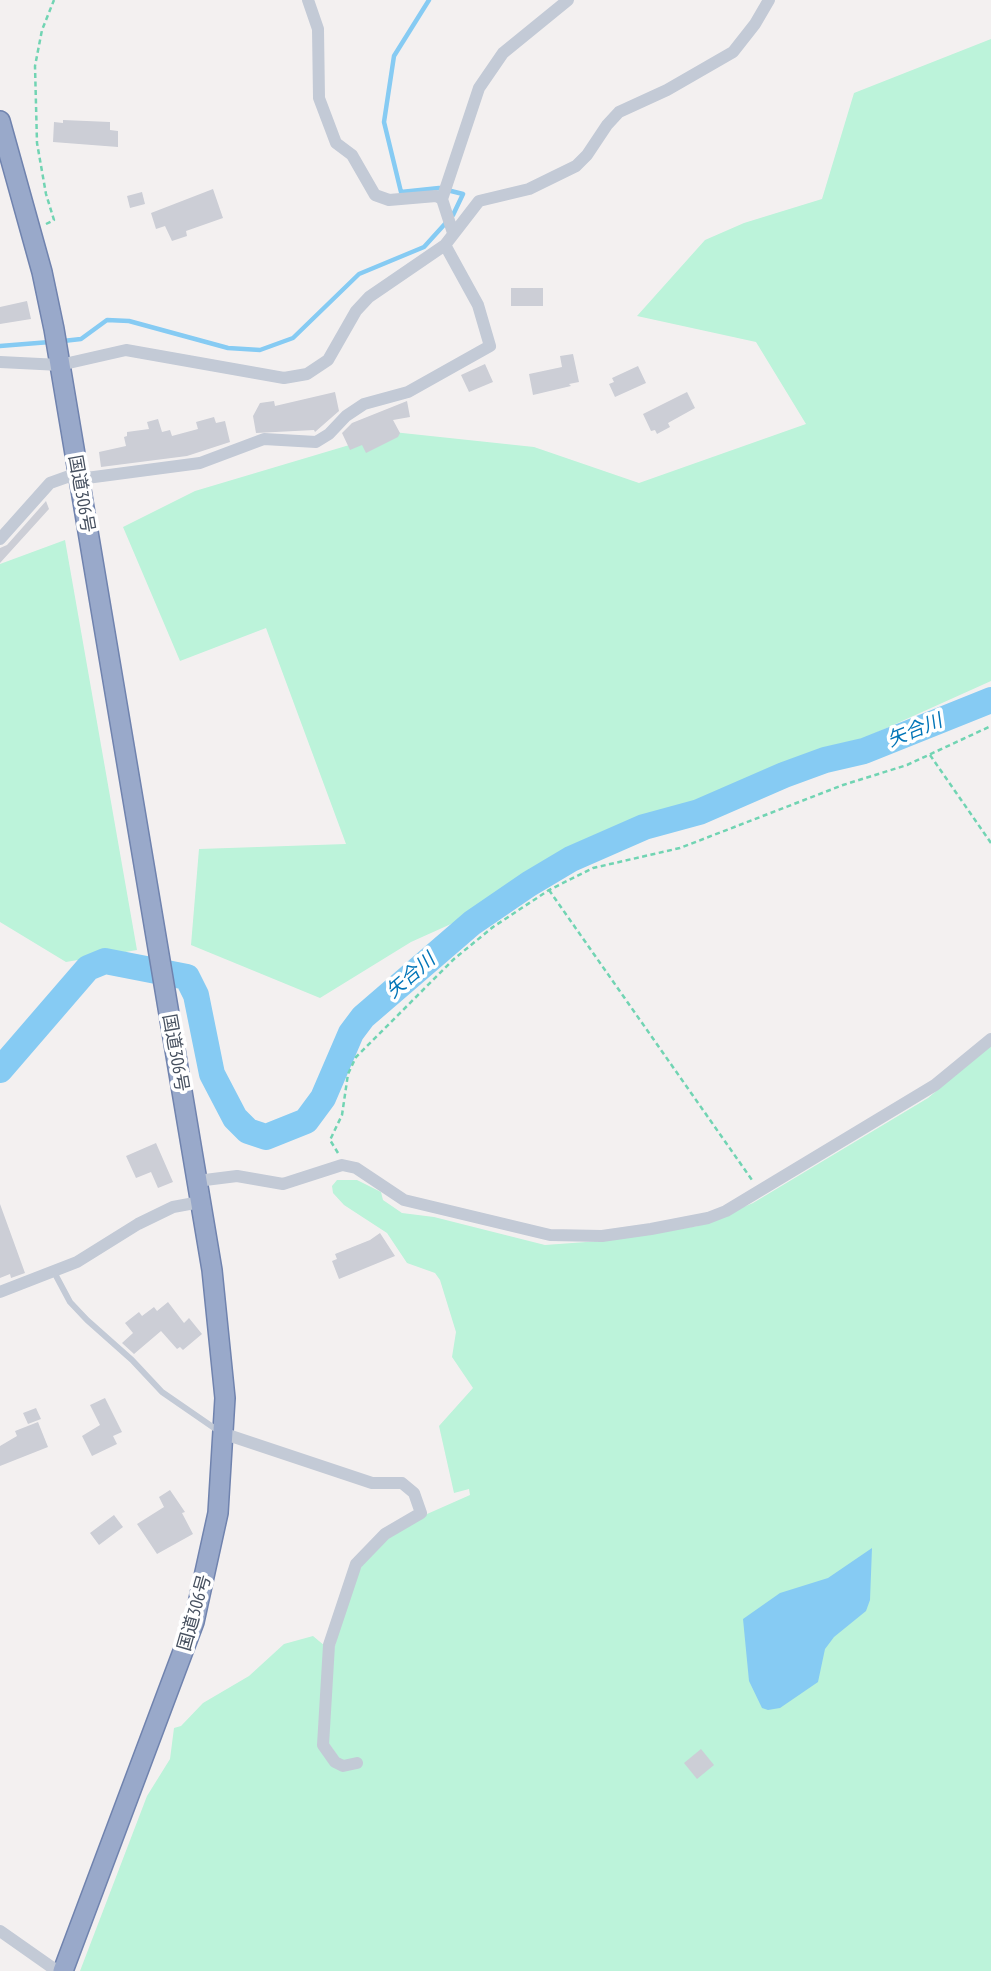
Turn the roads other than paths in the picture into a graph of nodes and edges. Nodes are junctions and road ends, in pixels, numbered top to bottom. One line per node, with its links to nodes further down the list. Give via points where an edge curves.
1 (308, 0): 5 (street, via 318,29 319,98 336,143 352,155 375,195 389,200)
2 (568, 0): 5 (street, via 503,53 479,89)
3 (769, 0): 6 (street, via 733,51 619,112 587,155 558,177 479,201)
4 (0, 121): 8 (highway, 国道306号, via 42,272)
5 (445, 192): 6 (street, via 444,213)
6 (451, 231): 7 (street)
7 (445, 245): 8 (street, via 369,298 328,360 307,373 284,378 126,350); 10 (street, via 478,305 490,346 408,392 364,404 316,442 264,439 189,465)
8 (59, 361): 9 (street); 10 (highway, 国道306号)
9 (0, 362)
10 (78, 476): 11 (street, via 50,483); 13 (highway, 国道306号)
11 (0, 538)
12 (991, 1039): 13 (street, via 935,1085 708,1219 602,1236 550,1235 404,1200 356,1168 330,1167 283,1184 237,1176)
13 (197, 1181): 14 (highway, 国道306号)
14 (200, 1202): 15 (street, via 161,1212); 17 (highway, 国道306号, via 223,1354)
15 (54, 1272): 16 (street); 17 (lane, via 70,1302 162,1392)
16 (0, 1292)
17 (225, 1434): 18 (street, via 372,1483 402,1483 414,1493 421,1513 385,1534 356,1564 329,1645 323,1745 335,1762 343,1766); 21 (highway, 国道306号, via 216,1526 194,1622)
18 (357, 1763)
19 (0, 1931): 20 (street)
20 (57, 1971)
21 (63, 1971)

